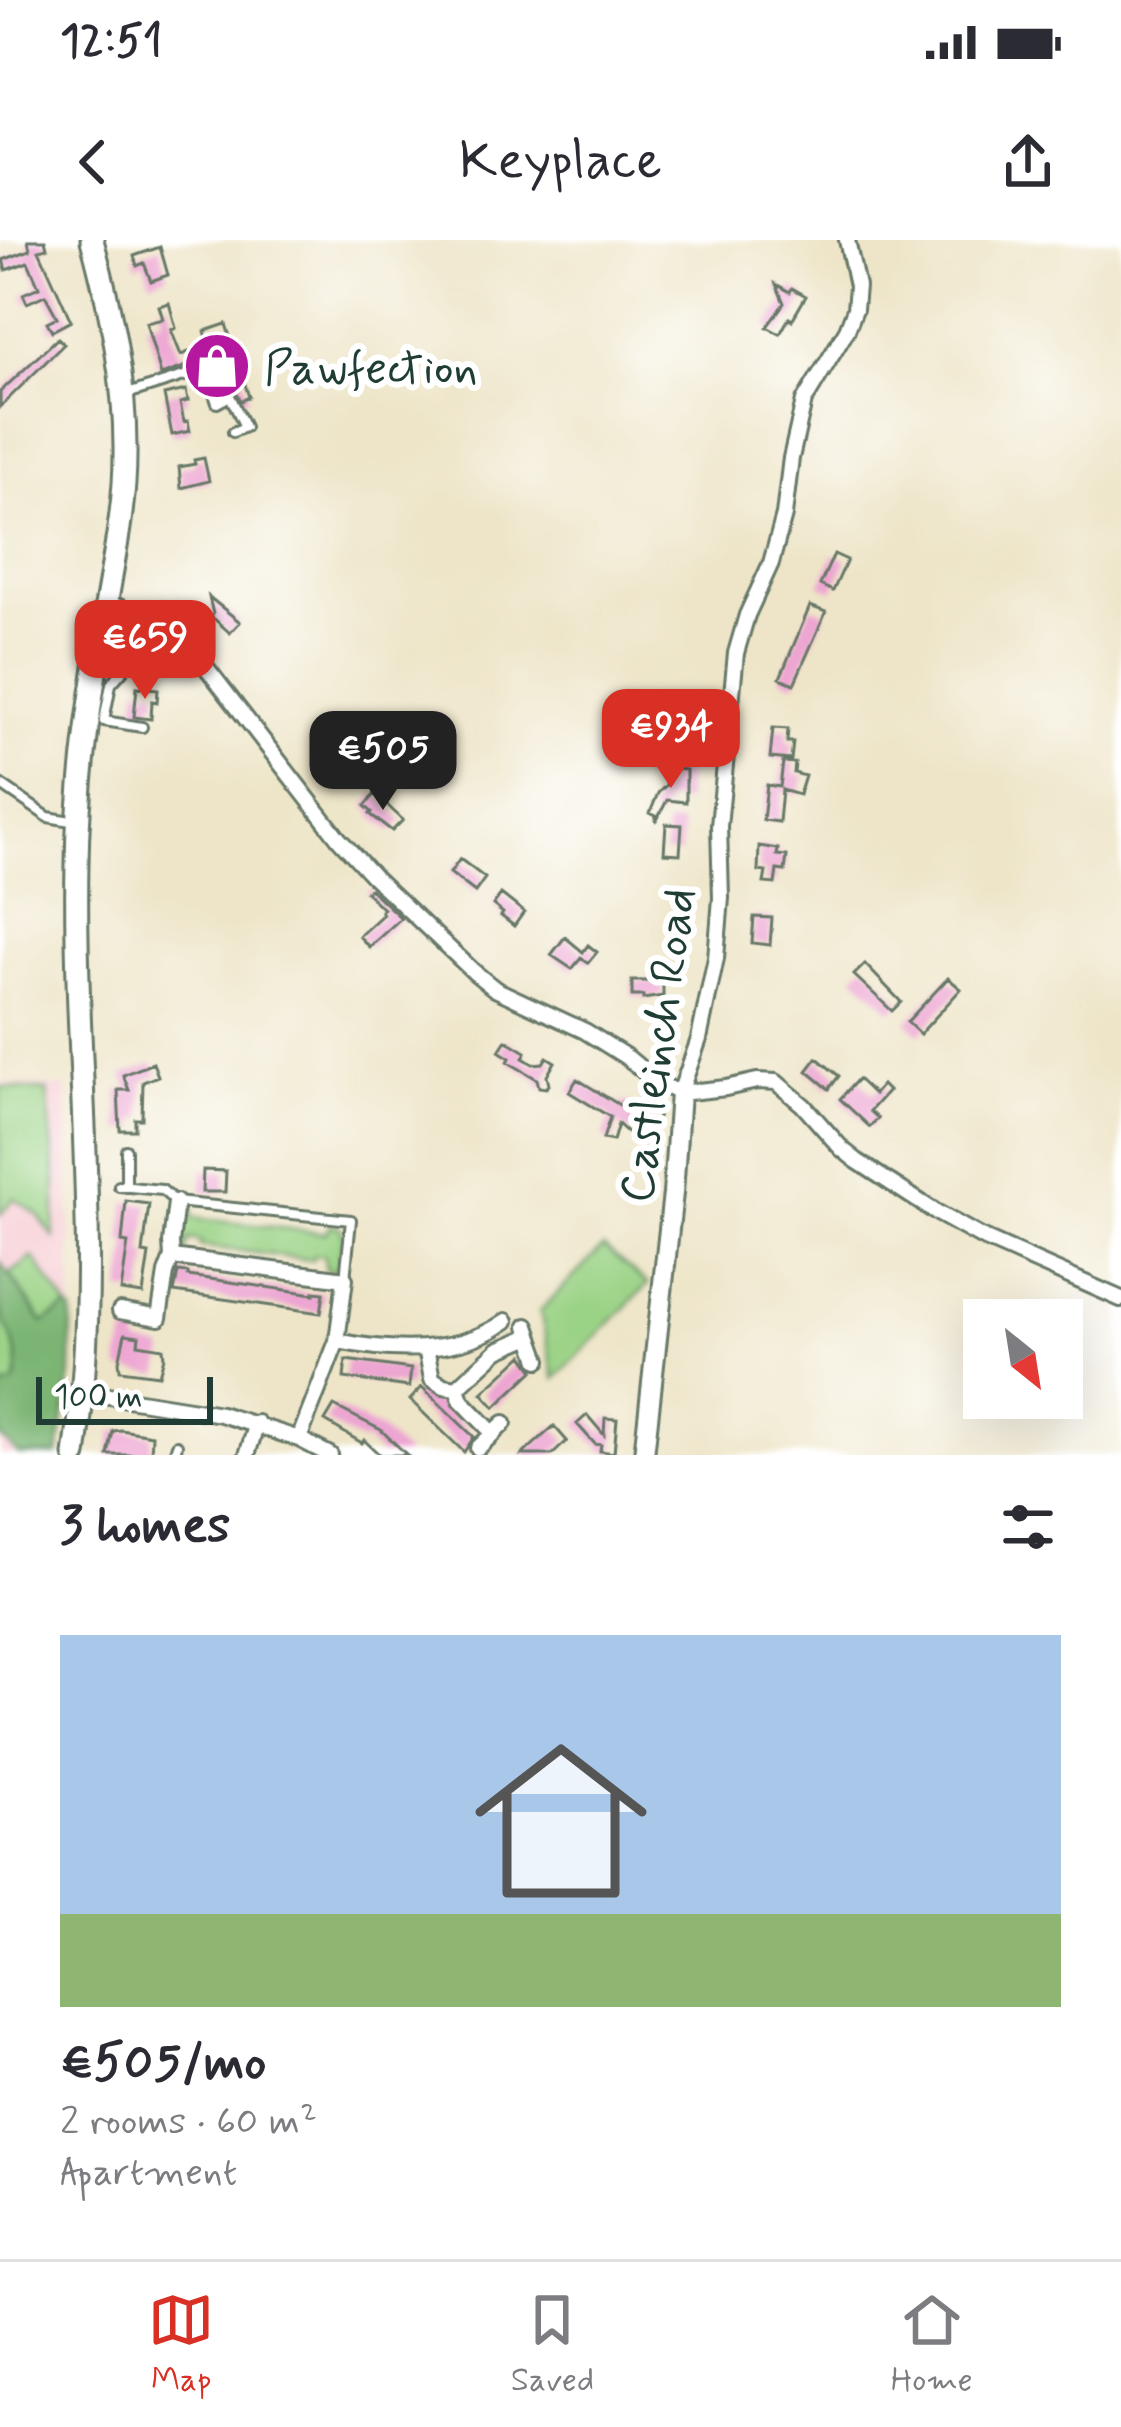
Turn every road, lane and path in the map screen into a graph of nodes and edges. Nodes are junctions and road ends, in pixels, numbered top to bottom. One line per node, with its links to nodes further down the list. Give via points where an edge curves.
1 (92, 240): 5 (main road)
2 (847, 240): 12 (street, Castleinch Road, via 855,309 804,401 784,515 736,653 716,958)
3 (202, 358): 4 (lane)
4 (206, 369): 5 (lane); 6 (lane, via 217,403 230,396 245,427)
5 (123, 396): 7 (main road, via 124,478)
6 (233, 432)
7 (106, 602): 8 (street); 11 (main road)
8 (155, 625): 9 (lane, via 111,684 104,721); 12 (street, via 203,663 339,838 474,972 516,1001 585,1030)
9 (142, 727)
10 (0, 784): 11 (lane, via 48,817)
11 (78, 822): 24 (main road, via 89,1286)
12 (680, 1093): 17 (street, via 776,1082 842,1149 934,1211); 31 (street, Castleinch Road)
13 (126, 1150): 14 (lane, via 122,1186 162,1190)
14 (176, 1202): 15 (street); 16 (lane, via 351,1220)
15 (172, 1257): 16 (street); 18 (street, via 159,1318)
16 (345, 1279): 20 (street)
17 (1121, 1299)
18 (120, 1311)
19 (506, 1321): 21 (street)
20 (338, 1341): 21 (street); 26 (street)
21 (426, 1348): 23 (street, via 432,1379)
22 (539, 1360): 23 (street, via 529,1331)
23 (458, 1388): 27 (street, via 461,1400 499,1428)
24 (84, 1392): 25 (street); 28 (main road)
25 (257, 1423): 26 (street); 29 (street)
26 (299, 1439): 30 (street)
27 (478, 1448)
28 (75, 1455)
29 (247, 1455)
30 (330, 1455)
31 (644, 1455)

